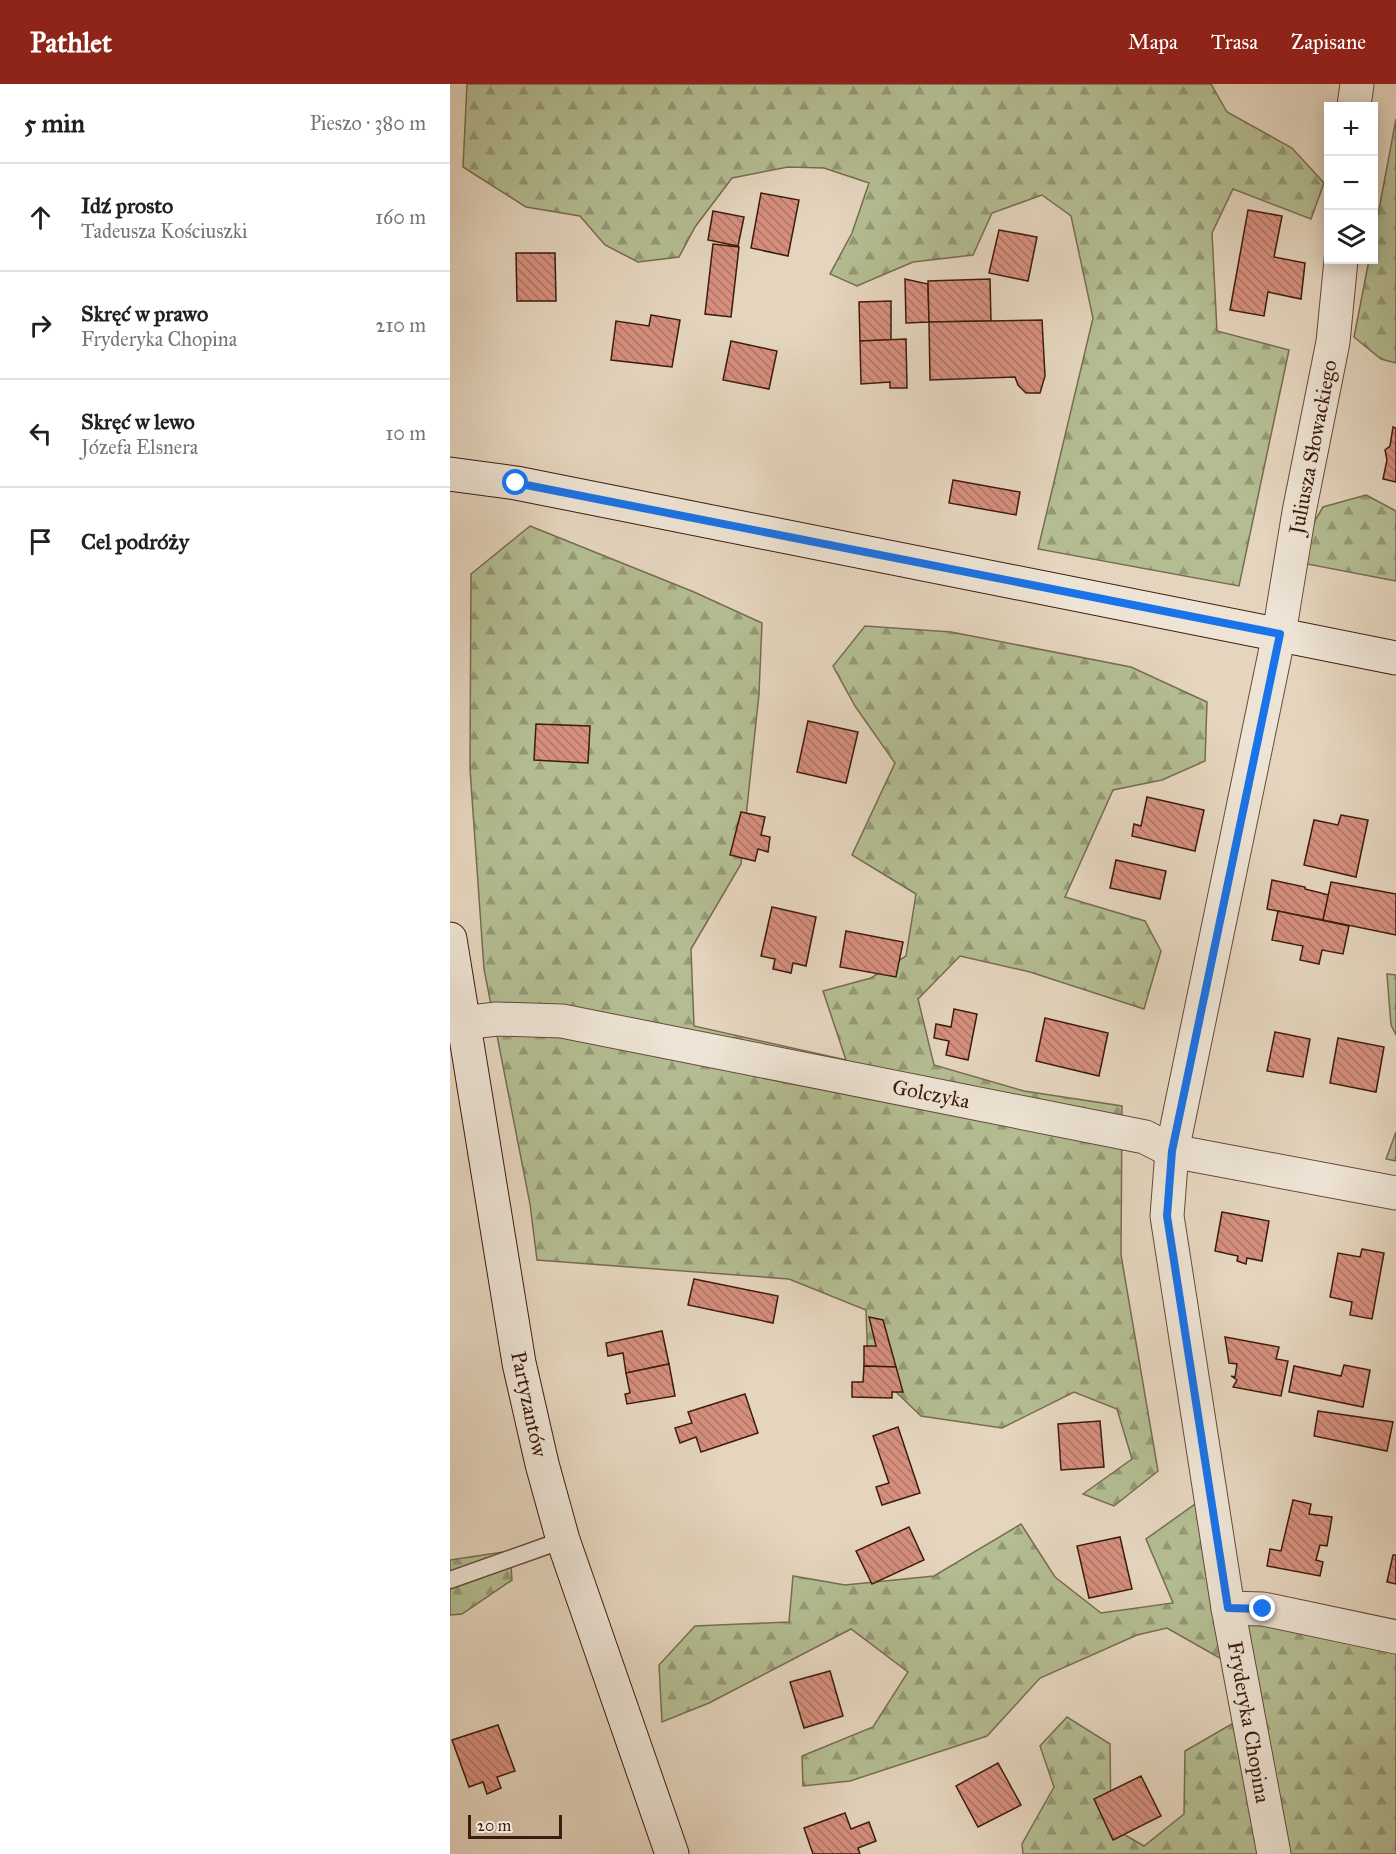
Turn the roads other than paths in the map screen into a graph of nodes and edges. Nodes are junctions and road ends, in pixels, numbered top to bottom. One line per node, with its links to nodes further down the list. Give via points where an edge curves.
1 (1357, 84): 2 (street)
2 (1355, 102)
3 (1341, 264): 5 (street, Juliusza Słowackiego, via 1334,342 1299,512)
4 (450, 474): 5 (street, via 516,483)
5 (1280, 634): 6 (street); 9 (street, Fryderyka Chopina)
6 (1396, 658)
7 (450, 939): 8 (street, Partyzantów)
8 (462, 1023): 9 (street, Golczyka, via 497,1019 562,1021 1145,1137); 11 (street, Partyzantów, via 519,1363)
9 (1172, 1151): 10 (street, Golczyka); 13 (street, Fryderyka Chopina, via 1167,1216)
10 (1396, 1193)
11 (563, 1540): 12 (lane); 15 (street, Partyzantów)
12 (450, 1580)
13 (1228, 1608): 14 (street, via 1263,1609); 16 (street, Fryderyka Chopina)
14 (1396, 1637)
15 (672, 1854)
16 (1274, 1854)

